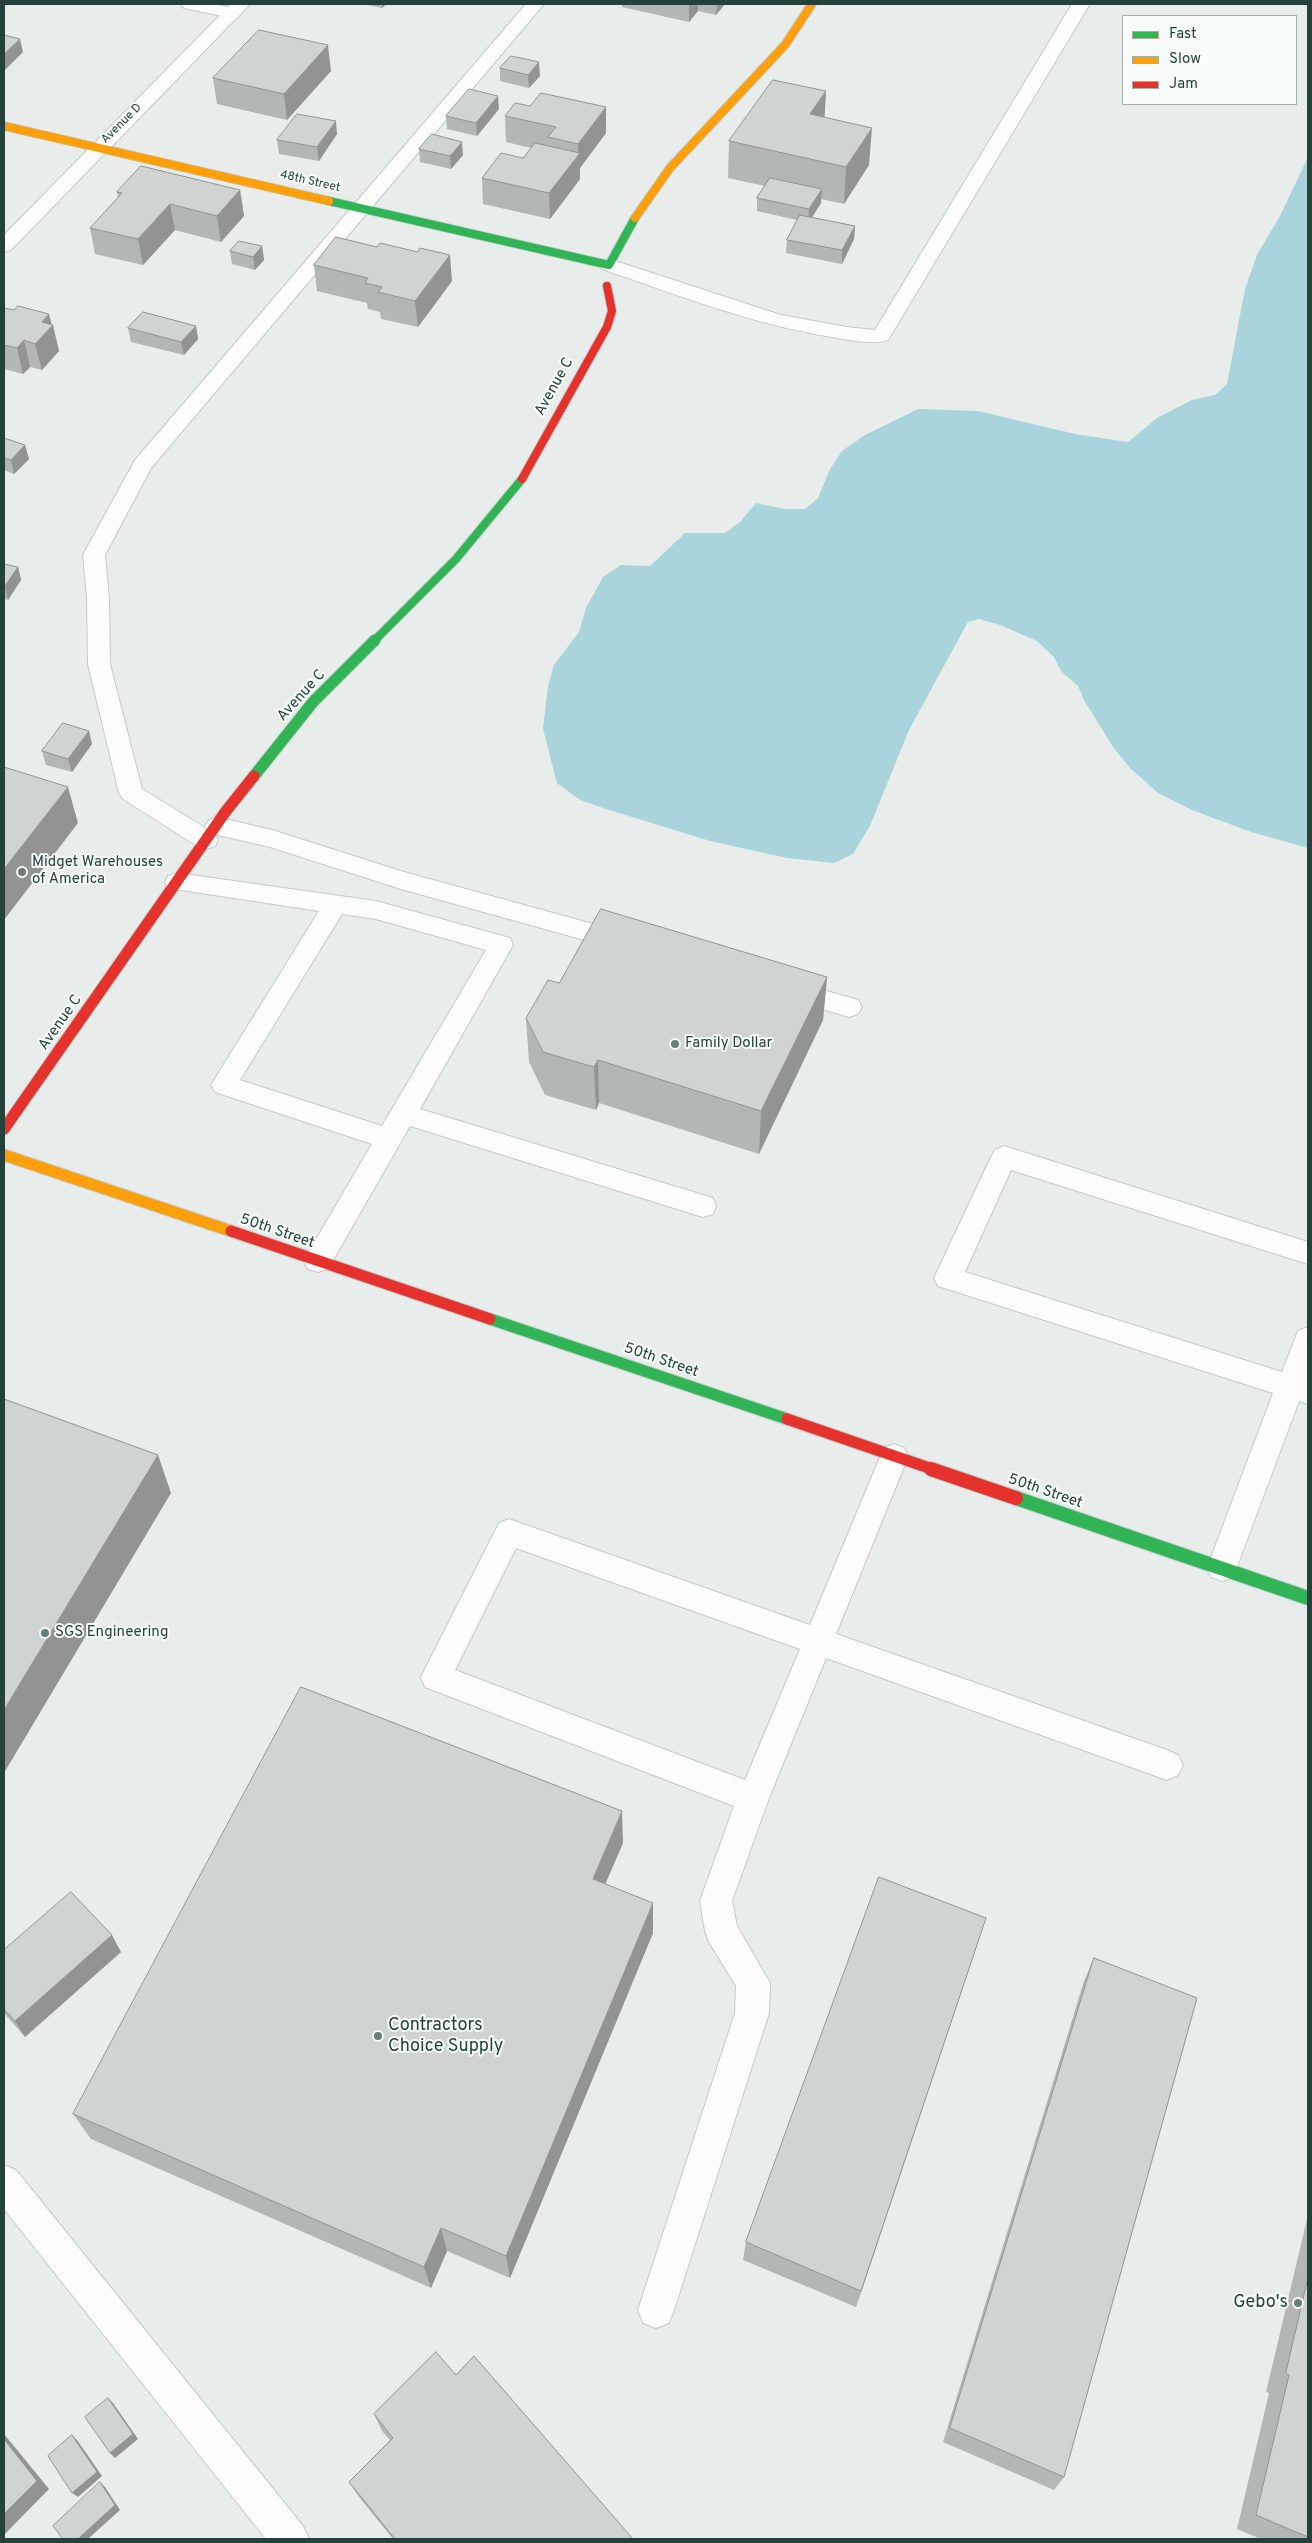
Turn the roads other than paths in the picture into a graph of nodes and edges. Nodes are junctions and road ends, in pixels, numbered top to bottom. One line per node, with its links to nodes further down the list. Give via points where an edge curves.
1 (190, 4): 5 (street)
2 (535, 4): 8 (street)
3 (812, 4): 10 (street, via 769,64 670,168 633,220)
4 (1081, 4): 10 (street, via 881,336 823,331 724,304)
5 (237, 8): 7 (street, Avenue D)
6 (4, 126): 7 (street, 48th Street)
7 (98, 148): 8 (street, 48th Street); 9 (street, Avenue D)
8 (362, 208): 10 (street, 48th Street); 12 (street, via 142,465 94,555 99,664 131,793)
9 (4, 246)
10 (609, 265)
11 (607, 286): 12 (street, Avenue C, via 612,310 607,327 517,487 456,559 313,702)
12 (211, 833): 13 (street, Avenue C); 15 (street, via 272,839 401,880)
13 (177, 882): 14 (street); 19 (street, Avenue C)
14 (336, 904): 18 (street, via 376,910 501,945); 20 (street, via 224,1085)
15 (649, 949)
16 (764, 982): 17 (street)
17 (850, 1007)
18 (403, 1114): 20 (street); 22 (street)
19 (4, 1129)
20 (389, 1139): 24 (street)
21 (4, 1155): 24 (street, 50th Street)
22 (703, 1206)
23 (1308, 1252): 26 (street, via 1004,1157 948,1278)
24 (318, 1261): 27 (street, 50th Street)
25 (1308, 1338): 26 (street)
26 (1299, 1389): 28 (street)
27 (894, 1457): 28 (street, 50th Street); 30 (street)
28 (1222, 1568): 29 (street, 50th Street)
29 (1308, 1598)
30 (818, 1640): 31 (street); 32 (street); 32 (street, via 509,1532 436,1678)
31 (1168, 1765)
32 (753, 1798): 34 (street, via 716,1900 721,1931 753,1984 752,2013)
33 (4, 2182): 35 (street)
34 (656, 2310)
35 (290, 2539)

